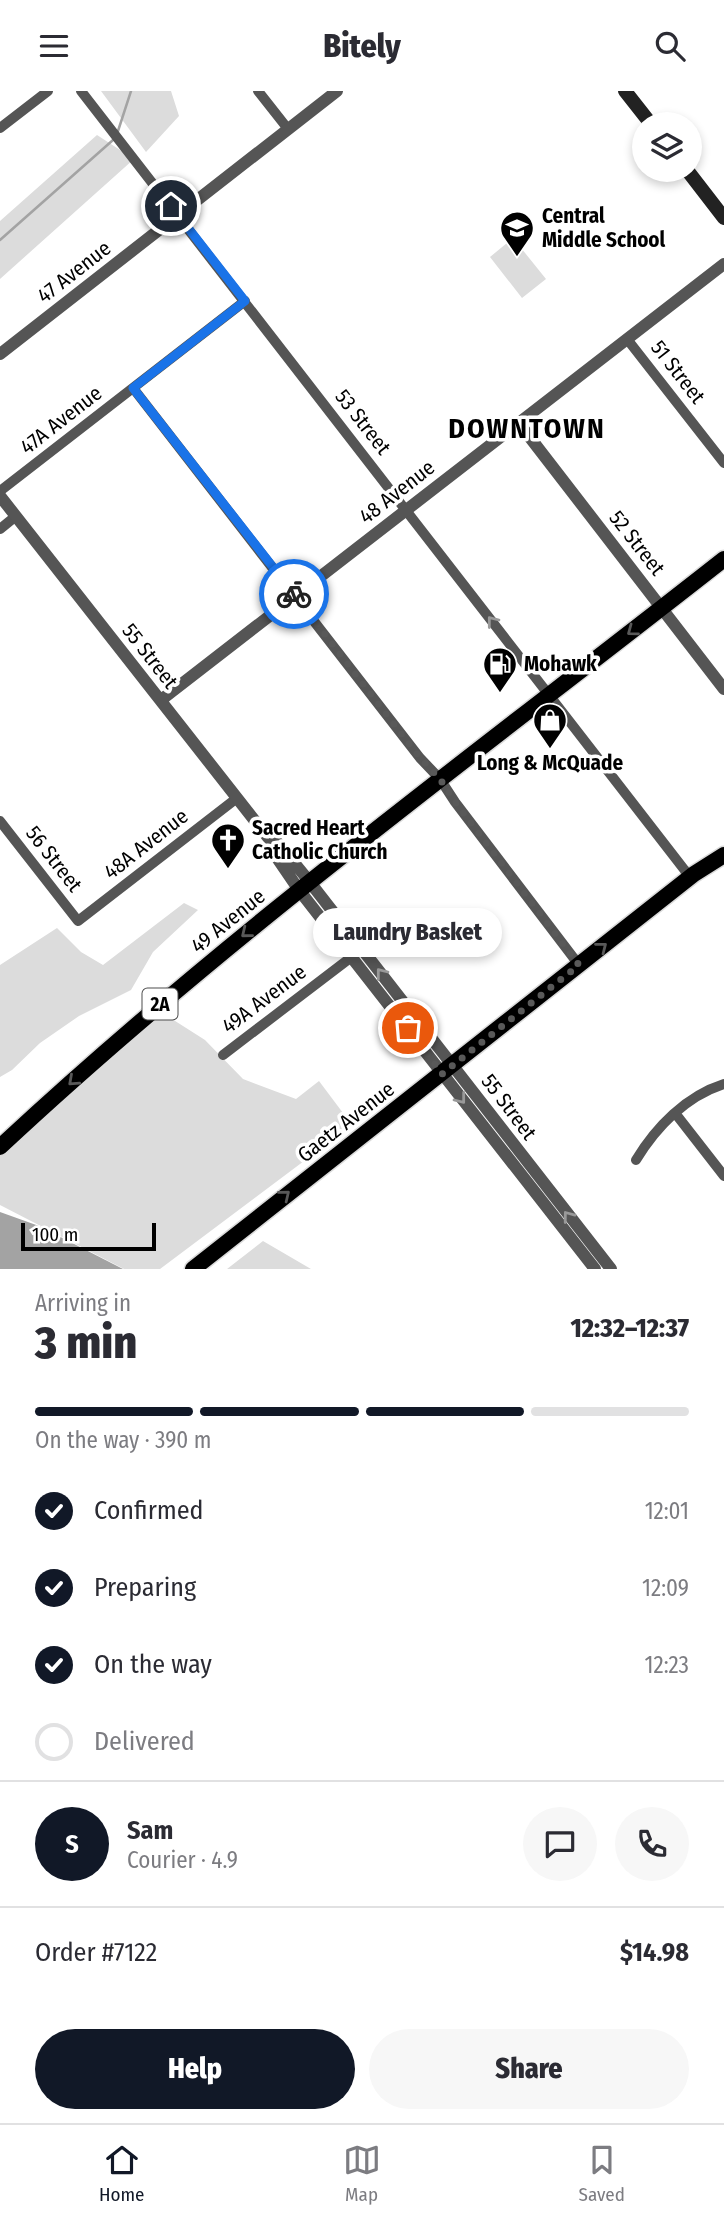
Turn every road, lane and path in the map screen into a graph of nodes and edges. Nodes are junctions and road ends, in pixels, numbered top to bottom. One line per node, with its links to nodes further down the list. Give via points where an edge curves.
1 (48, 91): 7 (street)
2 (81, 91): 10 (street, 53 Street)
3 (258, 91): 8 (street)
4 (337, 91): 8 (street, 47 Avenue)
5 (625, 91): 6 (main road)
6 (642, 112)
7 (0, 128)
8 (288, 129): 10 (street, 47 Avenue)
9 (696, 182): 11 (main road)
10 (178, 215): 13 (street, 53 Street); 15 (street, 47 Avenue)
11 (724, 218)
12 (724, 264): 14 (street, 48 Avenue)
13 (245, 301): 16 (street, 47A Avenue); 20 (street, 53 Street)
14 (627, 339): 17 (street, 48 Avenue); 18 (street, 51 Street)
15 (0, 354)
16 (133, 388): 19 (street, 47A Avenue); 24 (street)
17 (518, 422): 20 (street, 48 Avenue); 25 (street, 52 Street)
18 (724, 463)
19 (0, 493): 21 (street, 55 Street)
20 (406, 510): 24 (street, 48 Avenue); 27 (street, 53 Street, one-way to 20)
21 (16, 516): 22 (street); 28 (street, 55 Street)
22 (0, 529)
23 (724, 559): 25 (main road, 49 Avenue / 2A)
24 (294, 595): 28 (street, 48 Avenue); 29 (street)
25 (662, 608): 26 (street, 52 Street); 27 (main road, 49 Avenue / 2A, one-way to 27)
26 (724, 689)
27 (549, 695): 29 (main road, 49 Avenue / 2A); 33 (street, 53 Street)
28 (160, 699): 30 (street, 55 Street)
29 (440, 779): 34 (main road, 49 Avenue / 2A); 37 (street)
30 (237, 798): 34 (street, 55 Street, via 270,840 278,843); 35 (street, 48A Avenue)
31 (0, 821): 35 (street, 56 Street)
32 (724, 855): 33 (main road, Gaetz Avenue)
33 (691, 877): 37 (main road, Gaetz Avenue, one-way to 33)
34 (304, 886): 36 (street, 55 Street); 42 (main road, 49 Avenue / 2A, one-way to 42, via 140,1021)
35 (78, 921)
36 (357, 953): 38 (street, 49A Avenue); 39 (street, 55 Street)
37 (579, 965): 39 (main road, Gaetz Avenue)
38 (223, 1055)
39 (448, 1070): 45 (main road, Gaetz Avenue, one-way to 39); 46 (street, 55 Street, one-way to 46); 47 (street, 55 Street, one-way to 39)
40 (724, 1084): 41 (street, via 694,1097)
41 (675, 1113): 43 (street); 44 (street)
42 (0, 1147)
43 (636, 1160)
44 (724, 1176)
45 (193, 1269)
46 (596, 1269)
47 (611, 1269)

